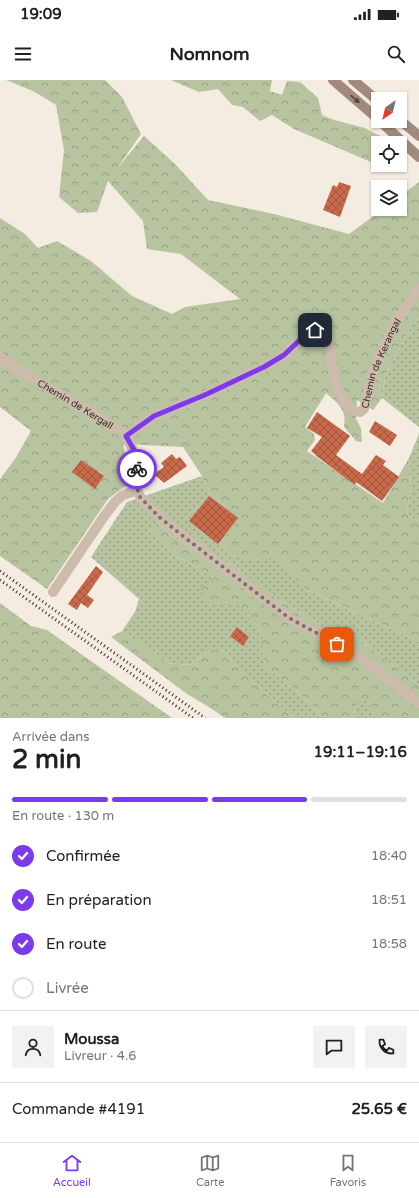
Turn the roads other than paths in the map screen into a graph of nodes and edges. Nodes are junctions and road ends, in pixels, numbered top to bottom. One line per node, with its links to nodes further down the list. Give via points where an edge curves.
1 (332, 80): 4 (main road, one-way to 4)
2 (353, 80): 3 (main road)
3 (371, 95)
4 (371, 113)
5 (407, 126): 7 (main road)
6 (388, 128): 8 (main road)
7 (419, 136)
8 (419, 157)
9 (419, 288): 11 (street, Chemin de Kerangal, via 394,325 372,374 364,409 360,412 352,410 343,400 336,385 328,340 323,332 315,330 303,337 284,355 264,367 154,416)
10 (0, 357): 11 (street, Chemin de Kergall)
11 (126, 436): 12 (street, via 135,456)
12 (138, 490): 13 (street, via 115,502); 14 (street, via 142,501 158,516 289,618 359,656)
13 (53, 592)
14 (419, 703)

